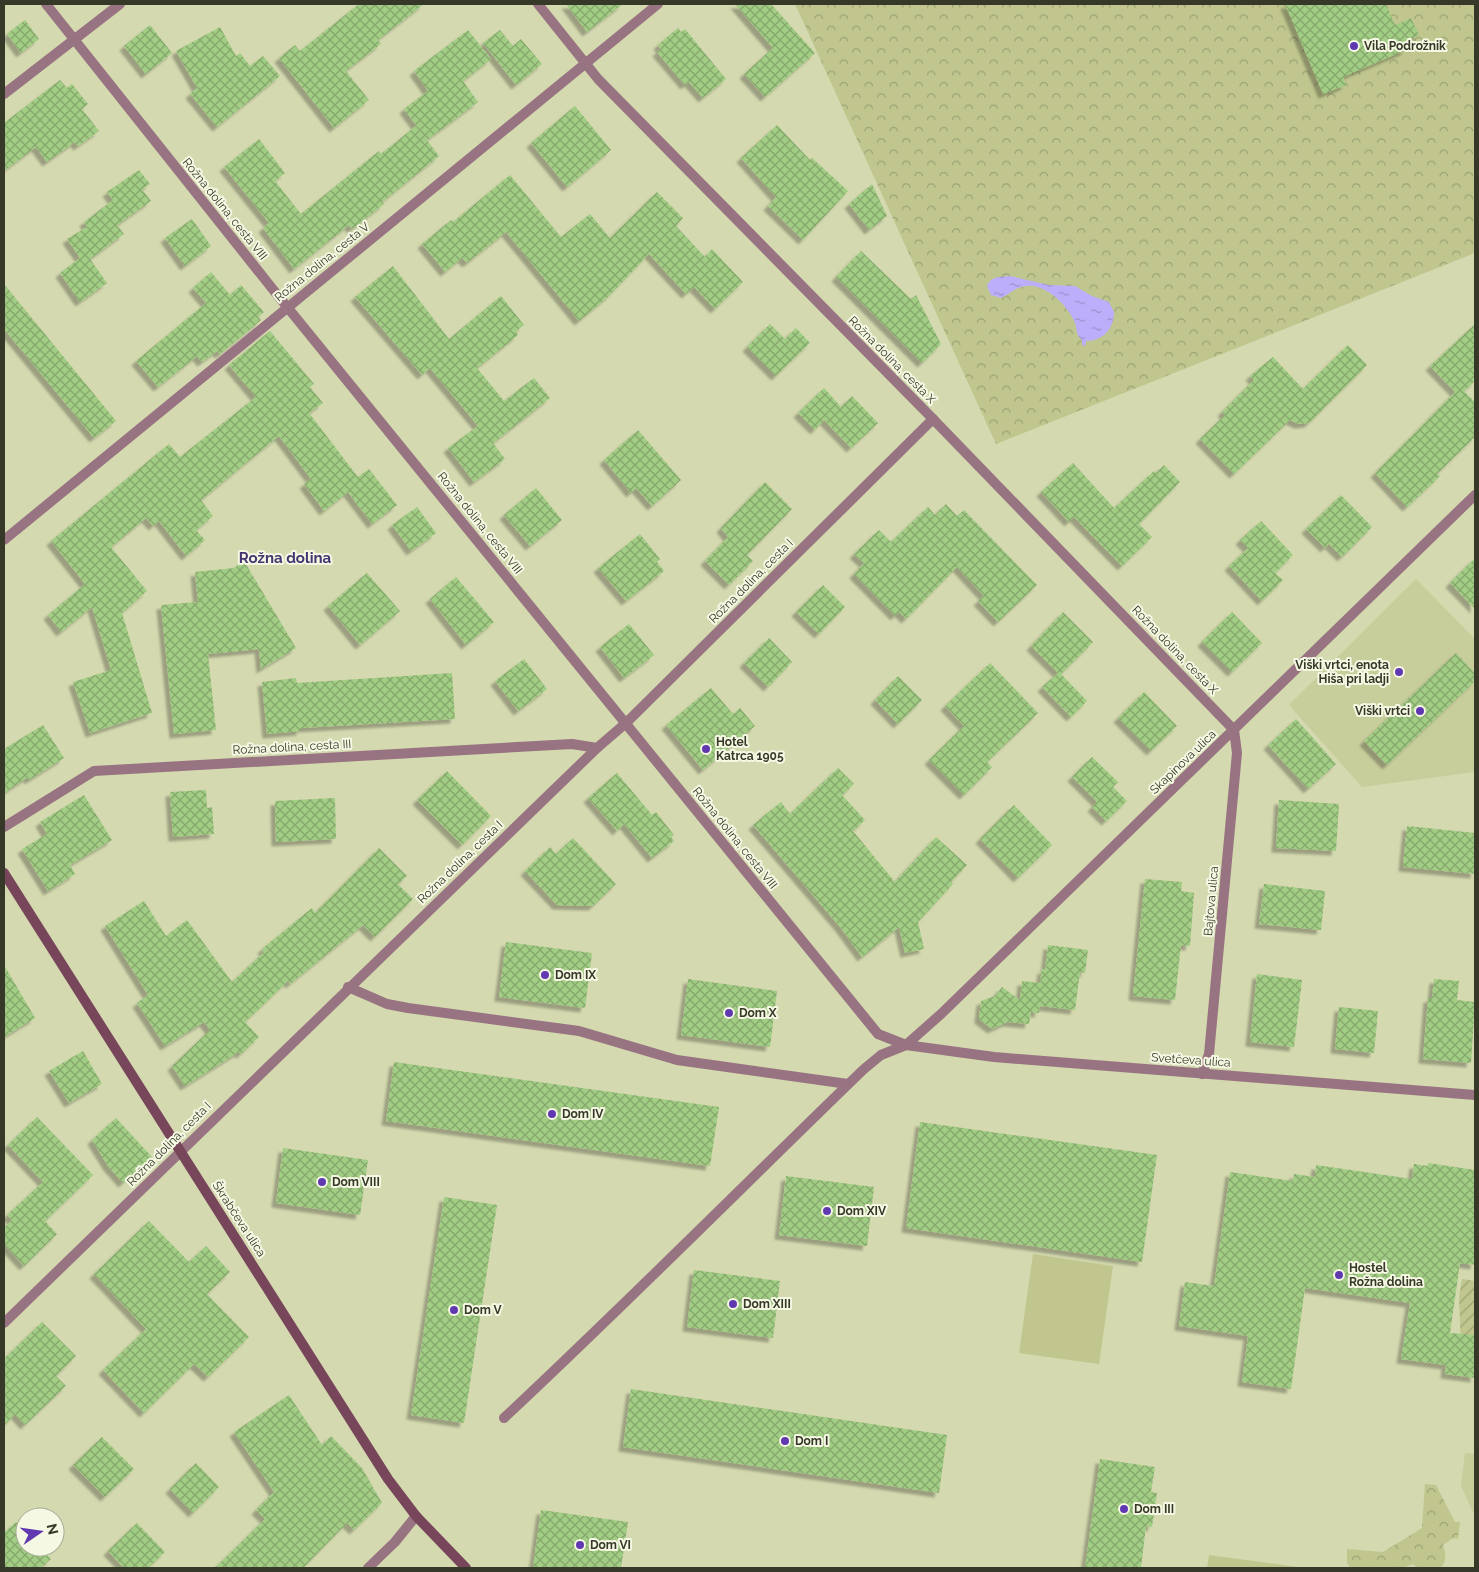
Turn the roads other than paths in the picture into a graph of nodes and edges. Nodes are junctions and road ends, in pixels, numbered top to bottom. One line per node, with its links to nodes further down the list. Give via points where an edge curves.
1 (46, 4): 5 (street, Rožna dolina, cesta VIII)
2 (120, 4): 5 (street)
3 (538, 4): 6 (street, Rožna dolina, cesta X)
4 (658, 4): 6 (street, Rožna dolina, cesta V)
5 (74, 39): 7 (street); 8 (street, Rožna dolina, cesta VIII)
6 (584, 64): 8 (street, Rožna dolina, cesta V); 9 (street, Rožna dolina, cesta X)
7 (4, 94)
8 (287, 306): 11 (street, Rožna dolina, cesta V); 12 (street, Rožna dolina, cesta VIII)
9 (933, 419): 12 (street, Rožna dolina, cesta I); 13 (street, Rožna dolina, cesta X)
10 (1475, 495): 13 (street, Skapinova ulica)
11 (4, 540)
12 (626, 723): 14 (street, Rožna dolina, cesta I); 18 (street, Rožna dolina, cesta VIII, via 878,1034)
13 (1234, 730): 18 (street, Skapinova ulica); 19 (street, Bajtova ulica, via 1236,772 1209,1054)
14 (597, 748): 15 (street, Rožna dolina, cesta III, via 572,744 94,770); 17 (street, Rožna dolina, cesta I)
15 (4, 827)
16 (4, 873): 22 (street, Škrabčeva ulica)
17 (348, 987): 20 (street, via 387,1004 579,1031 677,1060); 22 (street, Rožna dolina, cesta I)
18 (906, 1045): 19 (street, Svetčeva ulica, via 994,1057); 20 (street, via 875,1059)
19 (1202, 1074): 21 (street, Svetčeva ulica)
20 (848, 1084): 24 (street, via 594,1335)
21 (1475, 1095)
22 (180, 1151): 23 (street, Rožna dolina, cesta I); 25 (street, Škrabčeva ulica, via 377,1463)
23 (4, 1323)
24 (504, 1418)
25 (416, 1516): 26 (street, via 401,1536); 27 (street, Škrabčeva ulica)
26 (368, 1568)
27 (466, 1568)

